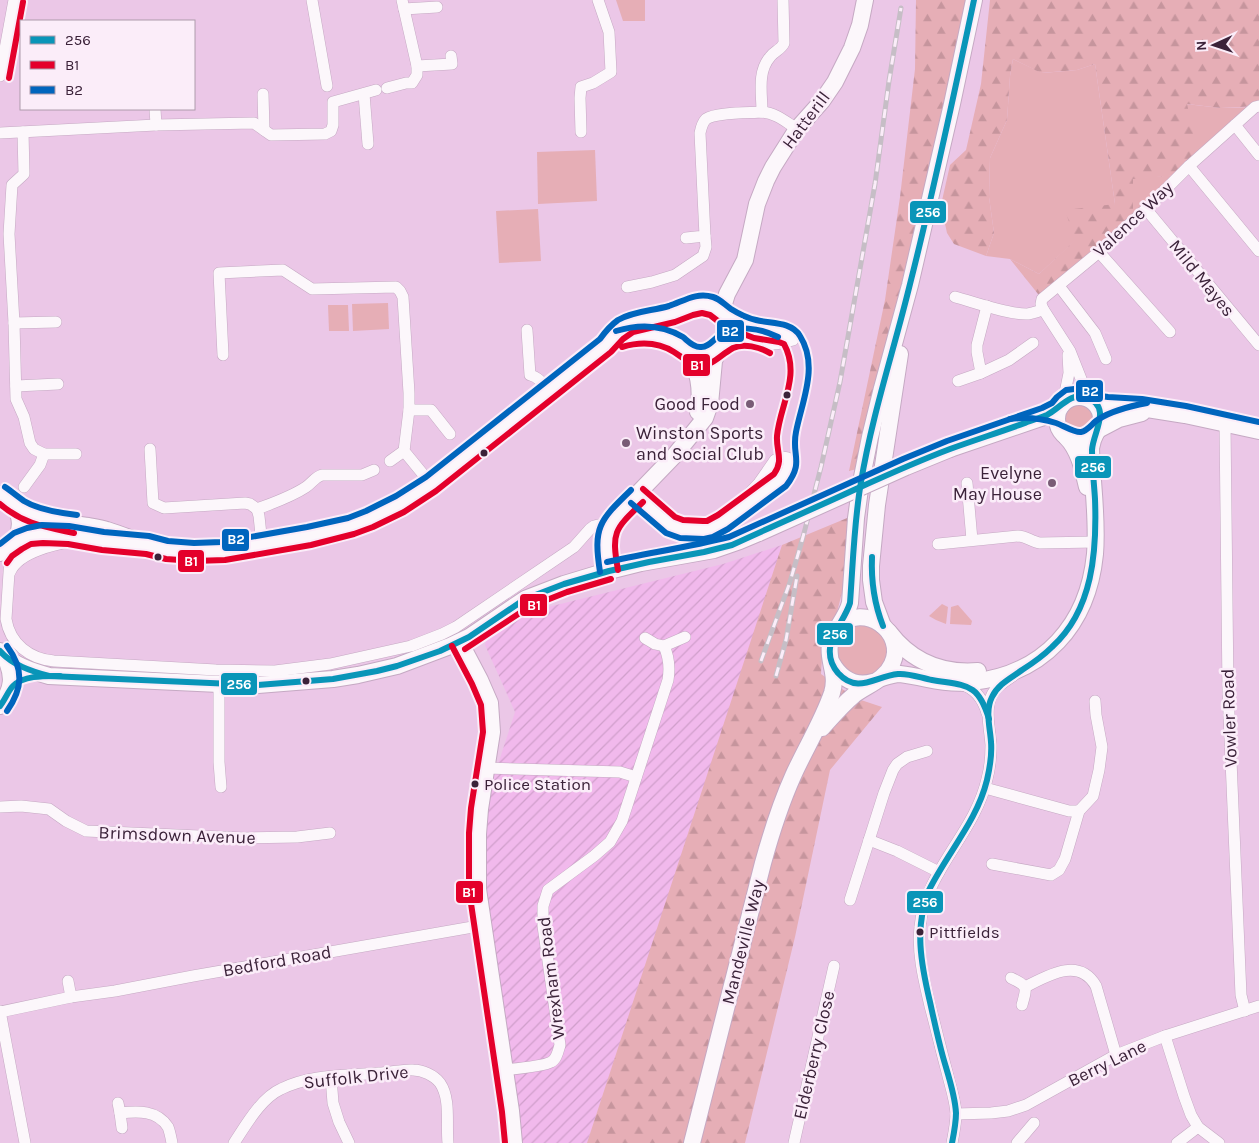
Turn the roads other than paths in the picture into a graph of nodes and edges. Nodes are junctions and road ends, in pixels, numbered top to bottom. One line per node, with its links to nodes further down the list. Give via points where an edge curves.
1 (14, 0): 11 (street)
2 (312, 0): 12 (street)
3 (598, 0): 23 (street, via 608,32 611,72 581,87)
4 (783, 0): 17 (street, via 784,43 764,64)
5 (865, 0): 21 (street, Hatterill, via 852,48 835,82)
6 (974, 0): 34 (street, Mandeville Way)
7 (403, 4): 8 (street); 10 (street)
8 (437, 7)
9 (452, 56): 10 (street, via 452,64)
10 (417, 66): 14 (street, via 417,75 412,83)
11 (0, 76)
12 (327, 86)
13 (263, 94): 20 (street)
14 (364, 94): 20 (street, via 333,102 333,125 325,134 271,135); 25 (street)
15 (1259, 106): 19 (street, Valence Way)
16 (155, 110): 18 (street)
17 (762, 112): 21 (street, via 779,117); 29 (street, via 713,115 701,126)
18 (156, 125): 20 (street); 22 (street)
19 (1235, 125): 26 (street); 27 (street, Valence Way)
20 (259, 126)
21 (796, 129): 31 (street, Hatterill, via 766,182)
22 (23, 132): 24 (street); 43 (street, via 24,174 12,185 9,234)
23 (581, 132)
24 (0, 133)
25 (368, 144)
26 (1259, 155)
27 (1189, 166): 28 (street, Valence Way); 32 (street)
28 (1146, 209): 33 (street, Valence Way); 49 (street, Mild Mayes)
29 (705, 236): 30 (street); 36 (street, via 703,256 675,275)
30 (686, 238)
31 (748, 241): 38 (street, Hatterill, via 738,264 722,285); 41 (street, Hatterill, via 743,266 727,294)
32 (1259, 250)
33 (1099, 252): 35 (street, Valence Way); 45 (street)
34 (910, 285): 94 (street, Mandeville Way, via 861,482 850,603); 95 (street, Mandeville Way, via 879,489 871,566 876,608)
35 (1059, 286): 40 (street, Valence Way, via 1042,299); 53 (street, via 1096,333)
36 (627, 287)
37 (955, 297): 39 (street)
38 (693, 306): 41 (street, via 711,305); 48 (street, Hatterill, via 630,324 617,332); 51 (street, Hatterill, via 681,314 676,324 676,336)
39 (987, 306): 40 (street, via 1024,314); 54 (street, via 977,345)
40 (1043, 309): 46 (street)
41 (723, 315): 50 (street, Hatterill, via 727,329); 50 (street, via 750,327 788,335 793,340 775,344 740,337 732,338)
42 (56, 322): 43 (street)
43 (14, 323): 57 (street)
44 (528, 330): 58 (street, via 530,375 542,382)
45 (1170, 332)
46 (1064, 341): 59 (street); 60 (street, via 1069,367)
47 (1033, 343): 54 (street, via 1009,360)
48 (606, 345): 51 (street, Hatterill, via 640,335 662,338); 58 (street, Hatterill)
49 (1259, 345)
50 (721, 347): 51 (street, Hatterill, via 706,356); 68 (street, via 713,368 707,414)
51 (684, 349): 68 (street, via 693,361 700,390)
52 (223, 355): 61 (street, via 219,273 283,270 312,289 396,287 402,297)
53 (1106, 359)
54 (981, 373): 55 (street)
55 (958, 381)
56 (58, 384): 57 (street)
57 (16, 386): 72 (street, via 16,399 30,443)
58 (548, 391): 77 (street, Hatterill)
59 (1091, 400): 60 (street, via 1074,397); 62 (street, via 1107,406); 65 (street, via 1098,406 1101,416)
60 (1062, 404): 64 (street, via 1049,415); 69 (street, via 1057,421)
61 (409, 410): 67 (street, via 431,410); 71 (street)
62 (1161, 411): 63 (street); 65 (street, via 1128,416)
63 (1225, 424): 66 (street); 133 (street, Vowler Road, via 1228,699 1241,995)
64 (1012, 427): 69 (street, via 1040,428); 91 (street, bridge, via 897,470 740,541 704,552)
65 (1097, 431): 69 (street, via 1084,440); 84 (street, via 1092,448)
66 (1259, 431)
67 (450, 434)
68 (691, 436): 79 (street)
69 (1064, 436): 84 (street, via 1073,446 1080,463)
70 (150, 449): 81 (street, via 153,503 164,508 245,503)
71 (404, 451): 74 (street); 77 (street)
72 (44, 454): 73 (street); 78 (street)
73 (76, 454)
74 (390, 461)
75 (374, 470): 81 (street, via 362,475 318,476 306,487)
76 (967, 482): 86 (street)
77 (431, 484): 87 (street, Hatterill, via 400,504 351,526)
78 (24, 487)
79 (637, 496): 82 (street); 83 (street, via 670,525)
80 (5, 497): 89 (street, Hatterill, via 42,518 105,529); 90 (street, via 17,510 20,521 17,538)
81 (257, 510): 87 (street)
82 (609, 526): 91 (street, via 605,545); 93 (street, via 594,526 574,547 442,634 412,646 360,658 275,670 150,667 39,658 22,649 7,626)
83 (692, 530): 83 (street, via 736,506 775,460 788,458 785,474 770,488 716,526)
84 (1095, 534): 86 (street, via 1040,543 1018,536); 92 (street)
85 (90, 538): 89 (street, Hatterill); 90 (street, Hatterill, via 42,534 29,536); 93 (street, via 22,557 12,568)
86 (972, 540): 88 (street)
87 (262, 544): 89 (street, Hatterill, via 194,552)
88 (938, 544)
89 (148, 545)
90 (5, 551): 93 (street, via 10,557)
91 (609, 571): 98 (street, via 525,599)
92 (1090, 578): 95 (street, via 1071,612 1044,641 1007,663 987,669 960,672 936,667 910,654); 101 (street, via 1072,625)
93 (8, 581)
94 (837, 629): 95 (street, via 846,621 859,618 871,619); 102 (street, Mandeville Way, via 830,642)
95 (886, 629): 104 (street, Mandeville Way, via 895,646 895,654 893,664)
96 (645, 638): 99 (street)
97 (685, 638): 99 (street)
98 (460, 642): 106 (street, via 405,663 349,676 258,685); 113 (street, via 490,703 492,732)
99 (664, 646): 114 (street, Wrexham Road, via 670,669 668,680)
100 (3, 654): 103 (street, via 23,668); 107 (street, via 11,675)
101 (1038, 659): 105 (street, via 995,678); 110 (street, via 995,690 989,703)
102 (832, 663): 104 (street, via 840,675 852,682 860,684); 111 (street, Mandeville Way, via 832,691)
103 (49, 676): 106 (street); 107 (street, via 20,682)
104 (878, 680): 105 (street, via 902,674); 111 (street, Mandeville Way, via 855,694)
105 (954, 682): 110 (street, via 975,692)
106 (219, 684): 115 (street)
107 (9, 691): 109 (street)
108 (1095, 700): 118 (street, via 1102,747 1099,770 1093,796)
109 (0, 706)
110 (989, 719): 116 (street, via 990,758)
111 (808, 747): 148 (street, Mandeville Way, via 786,793 768,846)
112 (927, 751): 120 (street, via 907,757 893,770)
113 (486, 768): 114 (street, via 620,772); 124 (street, via 477,856)
114 (636, 777): 136 (street, Wrexham Road, via 622,821 610,842 548,890 542,906 560,1045 558,1054 552,1062)
115 (221, 787)
116 (985, 788): 118 (street); 122 (street)
117 (0, 807): 119 (street, Brimsdown Avenue, via 49,809 86,831 244,838)
118 (1079, 811): 121 (street, via 1065,859 1059,870 1051,875)
119 (330, 833)
120 (869, 840): 122 (street, via 897,850); 123 (street)
121 (992, 864)
122 (939, 872): 138 (street, via 925,901 920,949)
123 (850, 900)
124 (484, 925): 129 (street, Bedford Road); 136 (street)
125 (834, 966): 149 (street, Elderberry Close)
126 (1011, 978): 128 (street)
127 (68, 981): 129 (street)
128 (1024, 987): 130 (street); 135 (street, via 1063,971 1086,974 1096,986)
129 (70, 997): 132 (street, Bedford Road)
130 (1022, 1005)
131 (1259, 1006): 133 (street, Berry Lane)
132 (0, 1011): 142 (street)
133 (1245, 1011): 134 (street, Berry Lane)
134 (1165, 1036): 135 (street, Berry Lane); 140 (street, via 1191,1116)
135 (1116, 1055): 138 (street, Berry Lane, via 1026,1105 1008,1111)
136 (504, 1070): 147 (street)
137 (331, 1077): 144 (street, Suffolk Drive, via 280,1089 264,1102); 145 (street, via 333,1103); 146 (street, Suffolk Drive, via 412,1069 424,1072 440,1083 444,1093 448,1106)
138 (956, 1114): 150 (street)
139 (1034, 1123): 151 (street)
140 (1198, 1127): 152 (street); 153 (street)
141 (122, 1128): 143 (street, via 119,1108 147,1112 160,1118 168,1128)
142 (25, 1143)
143 (172, 1143)
144 (234, 1143)
145 (349, 1143)
146 (448, 1143)
147 (514, 1143)
148 (692, 1143)
149 (794, 1143)
150 (952, 1143)
151 (1017, 1143)
152 (1177, 1143)
153 (1219, 1143)

